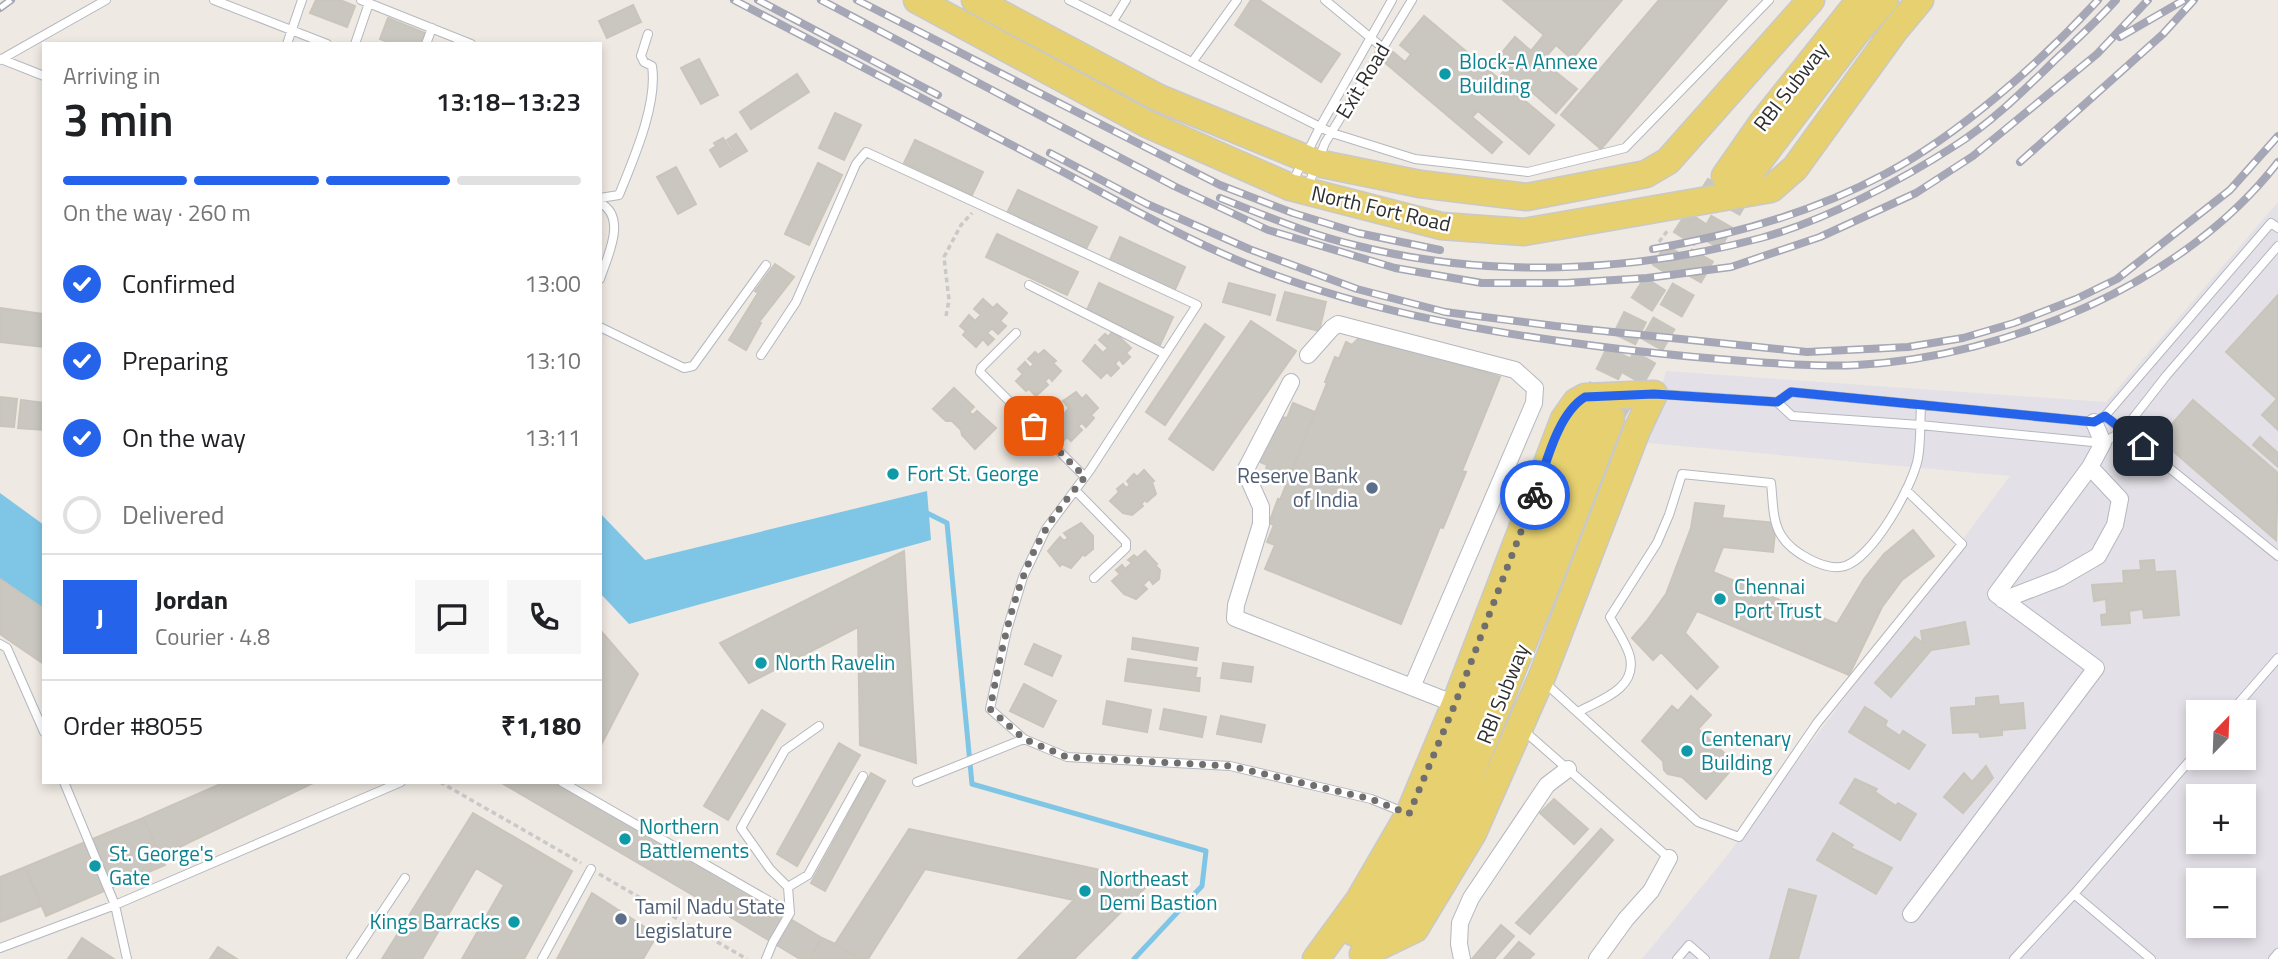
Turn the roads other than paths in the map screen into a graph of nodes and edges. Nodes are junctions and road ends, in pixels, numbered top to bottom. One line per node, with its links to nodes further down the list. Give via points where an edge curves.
1 (106, 0): 29 (lane)
2 (214, 0): 20 (lane)
3 (302, 0): 20 (lane)
4 (917, 0): 36 (main road, North Fort Road, via 1147,124)
5 (1069, 0): 18 (lane)
6 (1126, 0): 18 (lane)
7 (1237, 0): 30 (lane)
8 (1325, 0): 22 (lane)
9 (1392, 0): 22 (lane)
10 (1412, 0): 28 (lane, Exit Road)
11 (1769, 0): 33 (lane, via 1625,148 1528,172 1415,159)
12 (1811, 0): 35 (main road, North Fort Road, via 1668,161)
13 (1860, 0): 14 (main road, RBI Subway, via 1762,123 1737,175)
14 (1885, 0)
15 (1920, 0): 39 (main road, North Fort Road, via 1795,168 1771,189)
16 (365, 2): 19 (lane); 25 (lane)
17 (988, 3): 34 (main road, North Fort Road, via 1158,98)
18 (1113, 22): 30 (lane)
19 (432, 28): 26 (lane); 27 (lane)
20 (291, 30): 23 (lane); 24 (lane)
21 (648, 34): 37 (lane, via 641,56 652,66 653,75 637,149 619,195)
22 (1370, 37): 28 (lane); 32 (lane)
23 (288, 42)
24 (322, 42)
25 (355, 42)
26 (427, 42)
27 (466, 42)
28 (1384, 48): 33 (lane, Exit Road)
29 (1, 60): 31 (lane)
30 (1193, 61): 32 (lane)
31 (42, 75)
32 (1320, 127): 33 (lane); 34 (lane)
33 (1332, 133): 34 (lane, Exit Road)
34 (1310, 160): 35 (main road, North Fort Road, via 1420,184 1527,197); 36 (lane); 36 (lane)
35 (1646, 174): 39 (main road)
36 (1298, 190): 39 (main road, North Fort Road, via 1441,226 1524,232)
37 (602, 199)
38 (602, 202): 44 (lane, via 615,222)
39 (1660, 206)
40 (2278, 215): 41 (lane)
41 (2275, 226): 55 (lane)
42 (2278, 246): 57 (lane)
43 (766, 265): 46 (lane, via 693,366 684,368)
44 (602, 273)
45 (1029, 285): 48 (lane)
46 (602, 328)
47 (1016, 333): 60 (lane, via 980,372)
48 (1165, 354): 49 (lane, via 1197,305 870,153 856,164 796,302); 60 (lane)
49 (761, 355)
50 (1308, 355): 69 (street, via 1338,324 1516,370 1535,388 1534,403)
51 (1291, 382): 69 (street, via 1245,471 1261,507 1261,524 1235,618)
52 (1654, 394): 53 (lane); 68 (main road); 71 (main road, via 1585,397 1569,409)
53 (1777, 402): 54 (lane, via 1791,392); 56 (lane, via 1792,416)
54 (1921, 405): 55 (lane); 56 (lane)
55 (2100, 419): 57 (lane); 58 (street)
56 (1920, 425): 58 (lane); 62 (lane, via 1918,459)
57 (2123, 431): 58 (lane); 63 (lane)
58 (2103, 443): 59 (street)
59 (2090, 467): 65 (street, via 1996,594); 65 (street, via 2120,499 2115,526 2098,556 2060,578)
60 (1085, 477): 61 (lane)
61 (1075, 490): 64 (lane, via 1126,542 1126,548); 76 (lane, via 1046,529 1023,577 998,668 990,709)
62 (1906, 490): 72 (lane, via 1863,555 1844,566 1827,566 1808,560 1781,536 1771,483 1682,474 1657,543 1610,617 1630,657 1628,678 1618,691); 72 (lane, via 1962,544 1817,723 1739,837 1698,822)
63 (2278, 556)
64 (1094, 578)
65 (2003, 600): 92 (street, via 2096,668)
66 (0, 644): 74 (lane, via 7,648)
67 (2278, 658): 70 (lane)
68 (1541, 679): 72 (lane); 75 (main road)
69 (1412, 687): 71 (street)
70 (2241, 700)
71 (1455, 704): 84 (main road)
72 (1578, 712)
73 (820, 726): 88 (lane, via 785,750 741,828)
74 (42, 727)
75 (1520, 727): 78 (lane); 95 (main road, via 1473,833 1415,929)
76 (1024, 739): 80 (lane); 84 (lane, via 1067,757 1230,766 1371,799)
77 (2186, 765): 89 (lane)
78 (1568, 769): 85 (lane); 102 (street, via 1547,785 1471,898 1460,923)
79 (863, 776): 88 (lane, via 808,875)
80 (916, 782)
81 (65, 784): 90 (lane)
82 (396, 784): 90 (lane)
83 (565, 784): 91 (lane)
84 (1409, 814): 100 (main road, via 1359,900)
85 (1669, 858): 103 (street, via 1651,891)
86 (591, 869): 98 (lane)
87 (405, 878): 97 (lane)
88 (788, 887): 91 (lane)
89 (2074, 894): 106 (lane); 107 (lane)
90 (115, 905): 93 (lane); 96 (lane)
91 (790, 913): 99 (lane)
92 (1911, 914)
93 (0, 948)
94 (2278, 953): 108 (lane)
95 (1360, 956): 101 (main road, RBI Subway, via 1397,919 1447,832 1551,574 1600,414 1440,795 1397,882)
96 (127, 959)
97 (351, 959)
98 (542, 959)
99 (766, 959)
100 (1316, 959)
101 (1323, 959)
102 (1462, 959)
103 (1597, 959)
104 (1677, 959): 105 (lane, via 1689,945)
105 (1705, 959)
106 (2014, 959)
107 (2151, 959)
108 (2273, 959)

